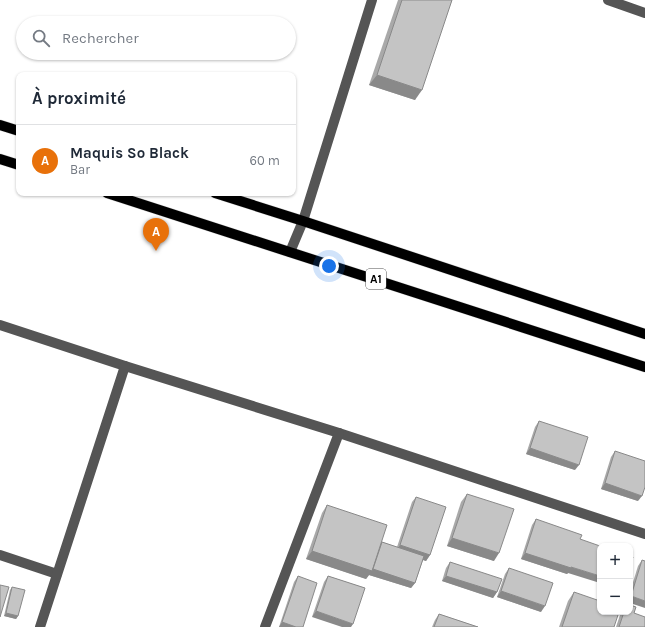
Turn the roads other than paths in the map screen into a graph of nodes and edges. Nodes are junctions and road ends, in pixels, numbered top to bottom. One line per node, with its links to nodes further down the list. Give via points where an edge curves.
1 (372, 0): 10 (street)
2 (608, 0): 3 (street)
3 (645, 13)
4 (0, 125): 5 (main road)
5 (16, 130)
6 (0, 159): 7 (main road)
7 (16, 164)
8 (116, 196): 11 (main road, A1)
9 (224, 196): 10 (main road)
10 (303, 221): 11 (street); 13 (main road)
11 (290, 252): 15 (main road, A1)
12 (0, 325): 14 (street)
13 (645, 334)
14 (125, 366): 16 (street); 19 (street)
15 (645, 367)
16 (339, 433): 17 (street); 21 (street)
17 (645, 534)
18 (0, 555): 19 (street)
19 (57, 574): 20 (street)
20 (40, 627)
21 (264, 627)

